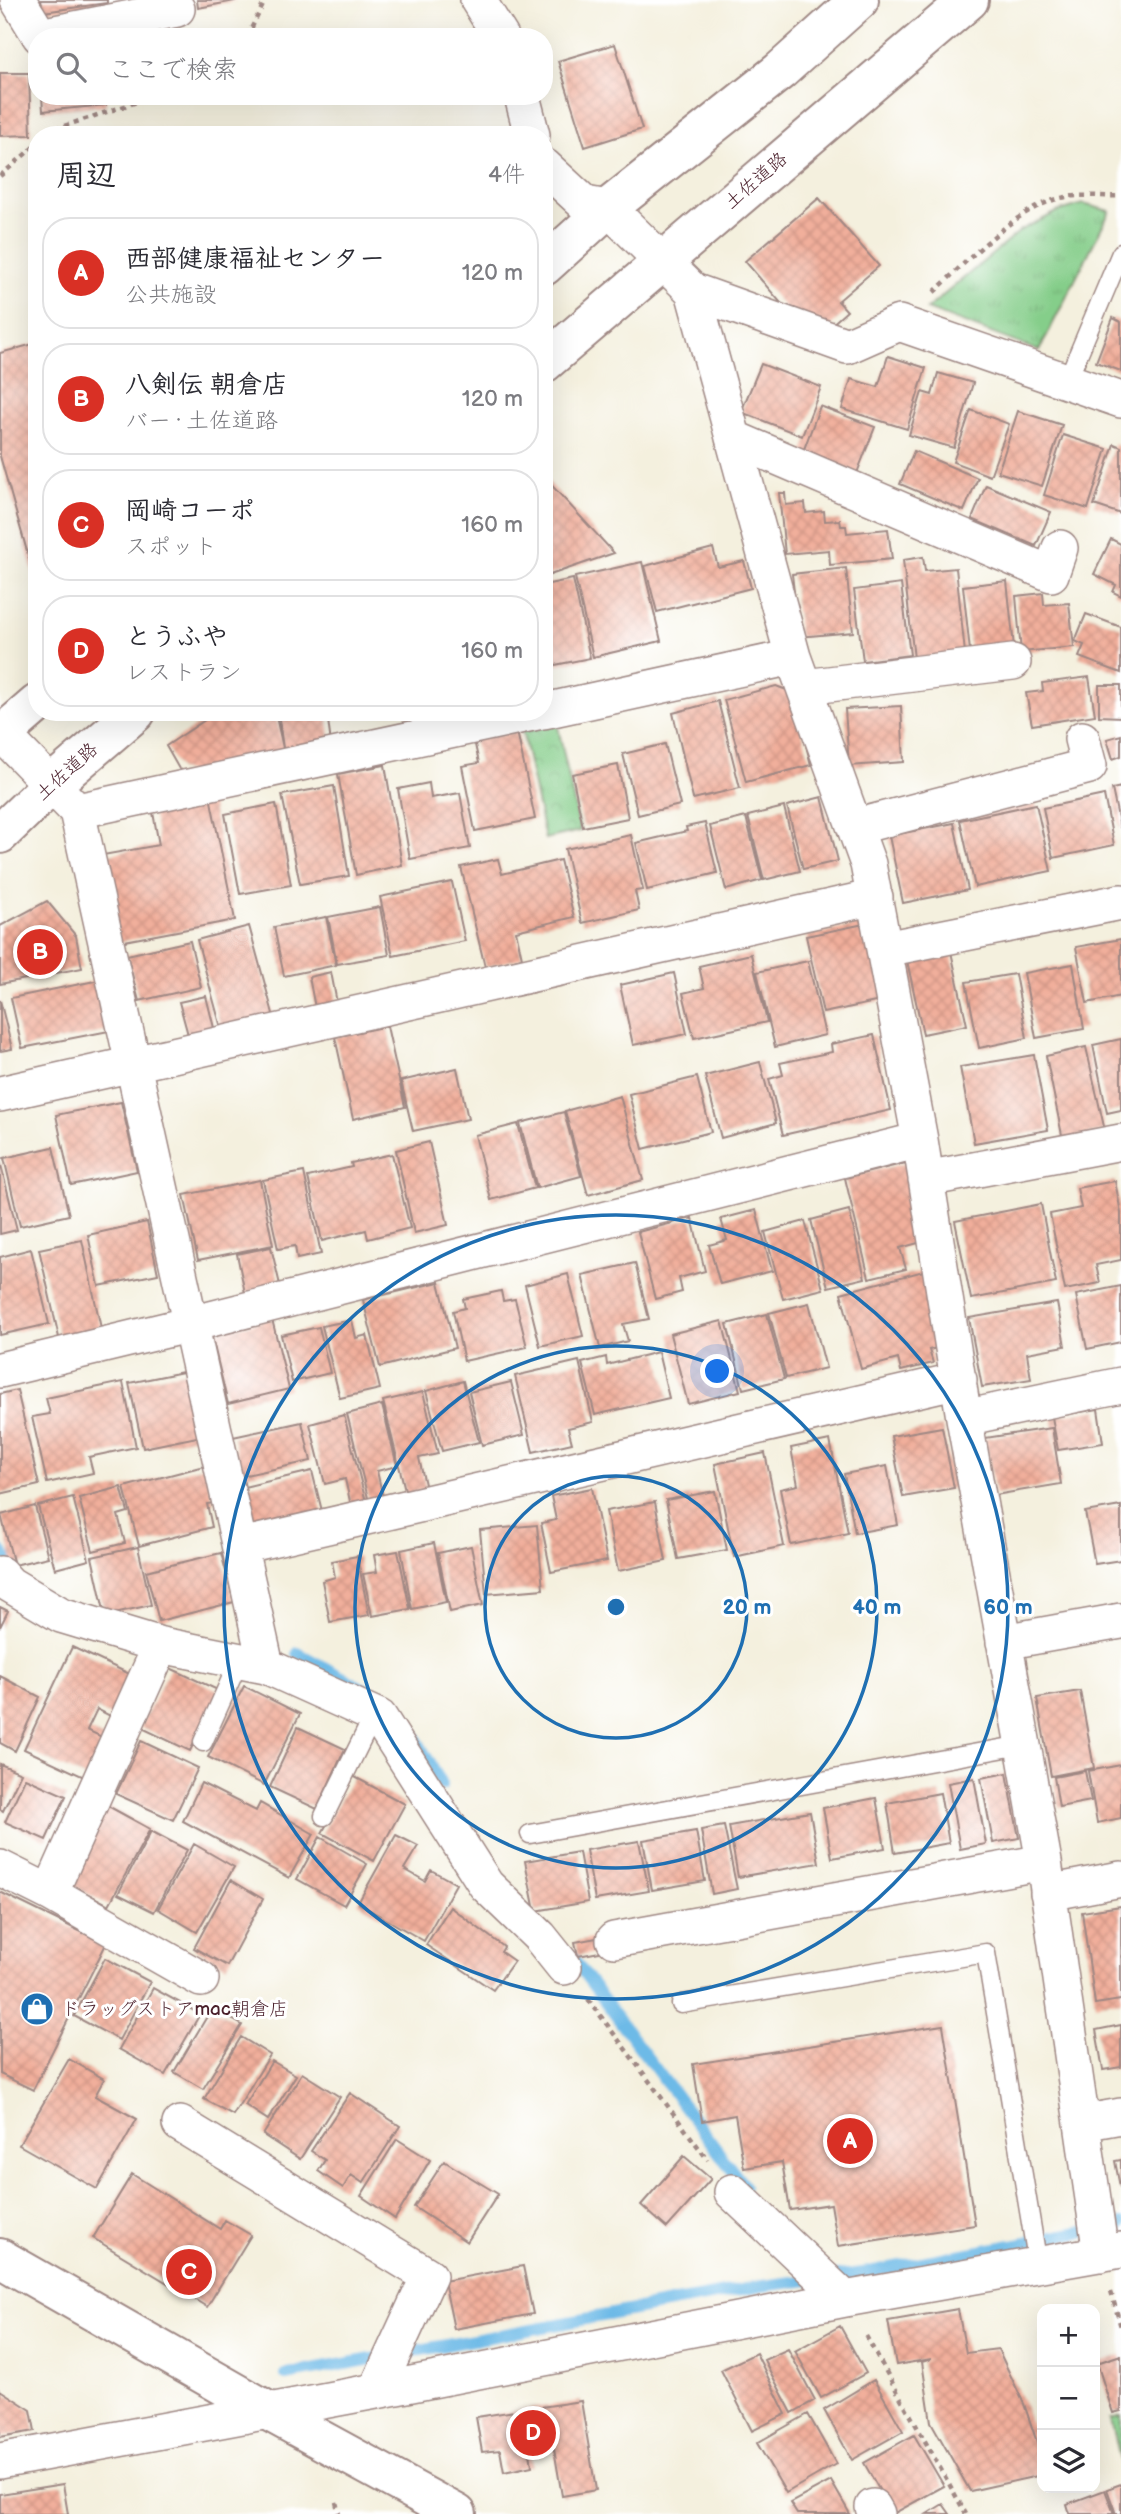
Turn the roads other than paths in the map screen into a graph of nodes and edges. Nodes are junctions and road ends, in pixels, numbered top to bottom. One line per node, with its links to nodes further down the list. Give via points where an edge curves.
1 (18, 0): 6 (street)
2 (478, 0): 8 (street)
3 (859, 0): 12 (main road, via 780,71)
4 (969, 0): 15 (main road, 土佐道路)
5 (177, 9): 7 (street)
6 (35, 28)
7 (81, 28)
8 (495, 28)
9 (524, 105): 10 (street)
10 (530, 126)
11 (553, 174): 12 (street, via 585,204)
12 (608, 208): 14 (main road); 15 (street)
13 (1121, 253): 18 (lane)
14 (553, 258)
15 (663, 262): 16 (street); 17 (main road, 土佐道路)
16 (693, 291): 18 (street, via 847,346 899,323); 20 (street)
17 (553, 355)
18 (1067, 381): 19 (street)
19 (1121, 400)
20 (733, 438): 21 (street, via 1051,574); 23 (street)
21 (1060, 548)
22 (1013, 662): 23 (street)
23 (799, 672): 24 (street); 32 (street)
24 (553, 710)
25 (28, 712): 28 (main road)
26 (126, 721): 30 (main road, 土佐道路)
27 (496, 721): 31 (street)
28 (1, 735): 30 (street)
29 (1082, 738): 32 (street, via 1089,766)
30 (51, 785): 31 (street); 33 (main road, 土佐道路)
31 (77, 811): 37 (street)
32 (855, 827): 34 (street)
33 (0, 834)
34 (875, 897): 36 (street); 37 (street)
35 (1121, 902): 36 (street)
36 (885, 949): 39 (street)
37 (134, 1064): 38 (street); 42 (street)
38 (0, 1094)
39 (920, 1140): 41 (street); 42 (street)
40 (1121, 1142): 41 (street)
41 (926, 1179): 44 (street)
42 (191, 1324): 43 (street); 47 (street)
43 (0, 1370)
44 (959, 1380): 46 (street); 47 (street)
45 (1121, 1385): 46 (street)
46 (964, 1418): 50 (street)
47 (241, 1546): 52 (street)
48 (0, 1574): 51 (street, via 61,1615)
49 (1121, 1621): 50 (street)
50 (1004, 1642): 55 (street)
51 (161, 1645): 52 (street); 61 (street)
52 (252, 1664): 53 (street); 54 (lane)
53 (374, 1715): 56 (lane); 63 (street, via 486,1885)
54 (203, 1742)
55 (1022, 1745): 57 (lane); 59 (street)
56 (324, 1816)
57 (530, 1834)
58 (0, 1868): 61 (street)
59 (1046, 1877): 60 (street); 62 (street); 67 (street)
60 (1121, 1879)
61 (50, 1893): 64 (street)
62 (614, 1940)
63 (564, 1967)
64 (201, 1979)
65 (681, 2004): 72 (lane, via 986,1953)
66 (1121, 2116): 67 (street)
67 (1082, 2123): 70 (street)
68 (180, 2124): 74 (street, via 429,2276)
69 (732, 2192): 73 (street)
70 (1111, 2252): 72 (street)
71 (0, 2258): 75 (main road)
72 (1038, 2265): 73 (street)
73 (845, 2299): 74 (street)
74 (376, 2391): 75 (street)
75 (268, 2412): 76 (street); 77 (main road)
76 (0, 2461)
77 (457, 2514)

